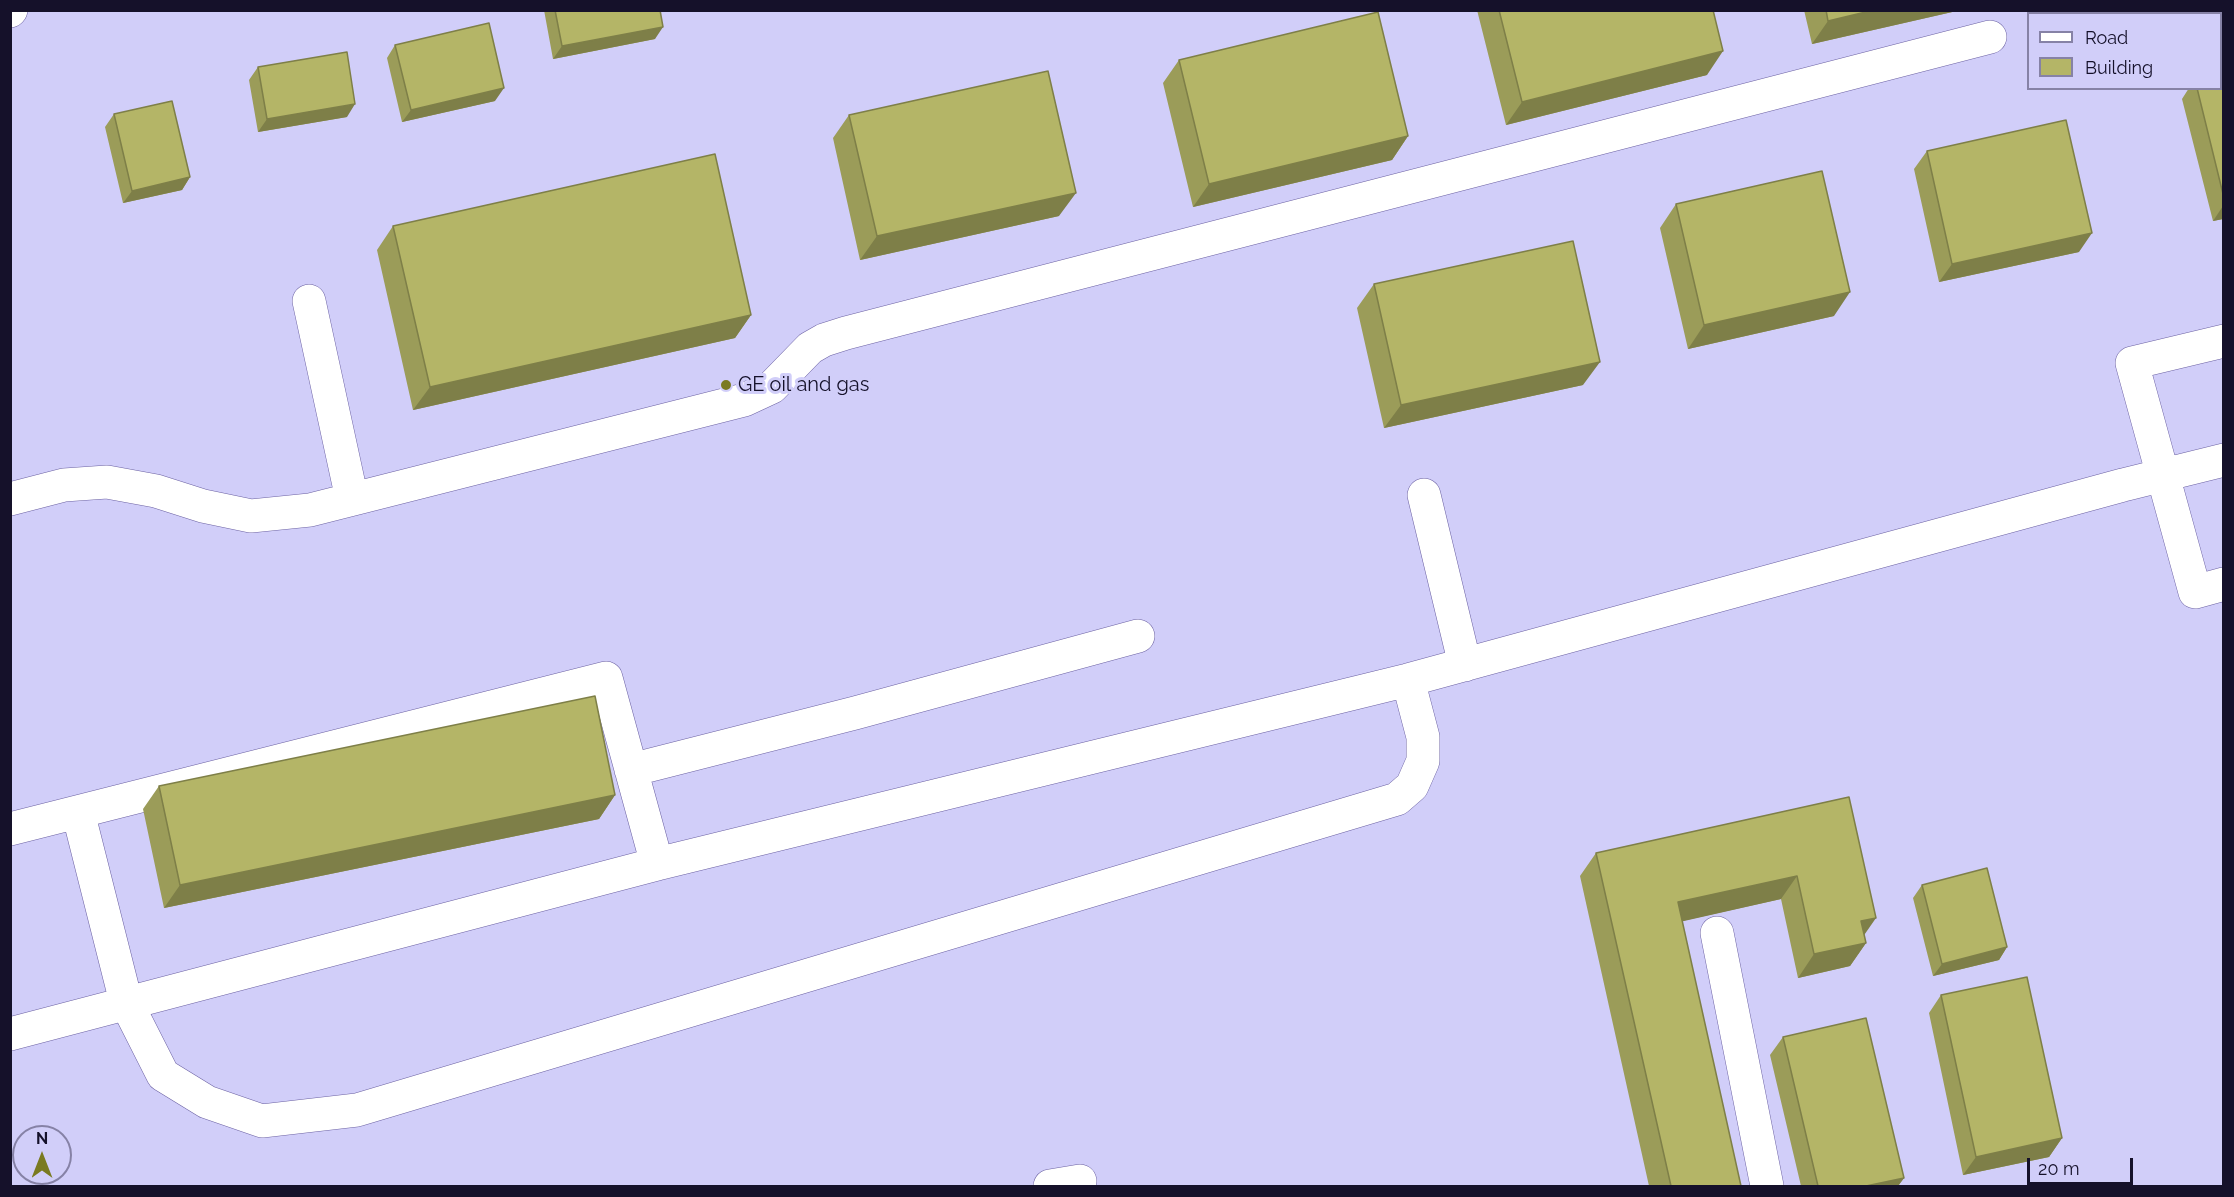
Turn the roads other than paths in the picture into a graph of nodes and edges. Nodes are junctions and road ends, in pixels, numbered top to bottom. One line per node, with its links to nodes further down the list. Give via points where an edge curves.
1 (1990, 37): 8 (lane, via 846,333 810,348 772,387 744,400)
2 (309, 301): 8 (lane)
3 (2223, 341): 5 (lane, via 2132,363)
4 (2223, 460): 5 (lane)
5 (2163, 476): 9 (lane, via 2195,592); 11 (lane)
6 (1424, 495): 11 (lane)
7 (10, 499): 8 (lane, via 64,485 107,482 251,516 310,510)
8 (352, 499)
9 (2223, 584)
10 (1138, 636): 13 (lane)
11 (1465, 665): 12 (lane)
12 (1408, 680): 16 (lane); 18 (lane, via 1423,737 1423,761 1412,786 1397,799 357,1110 262,1120 207,1102 163,1075)
13 (631, 770): 14 (lane, via 606,678); 16 (lane)
14 (78, 812): 15 (lane); 18 (lane)
15 (10, 830)
16 (657, 864): 18 (lane)
17 (1717, 933): 20 (lane)
18 (126, 1002): 19 (lane)
19 (10, 1034)
20 (1767, 1186)

